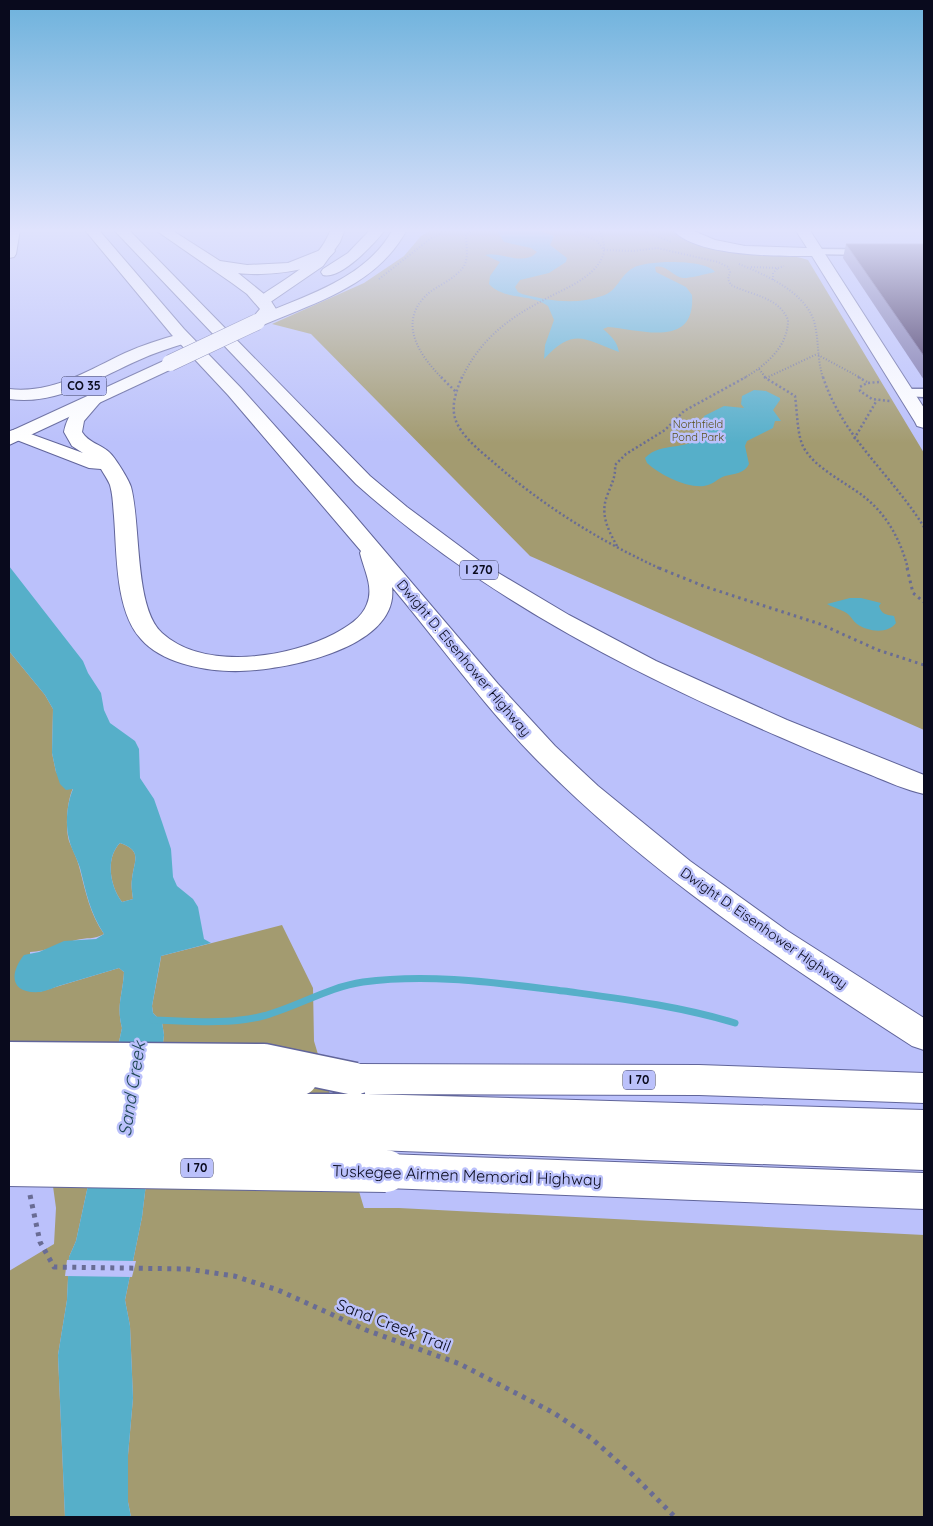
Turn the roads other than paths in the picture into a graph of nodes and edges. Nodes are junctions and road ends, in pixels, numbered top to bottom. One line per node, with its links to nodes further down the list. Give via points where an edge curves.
1 (152, 300): 17 (main road, Dwight D. Eisenhower Highway)
2 (189, 300): 18 (main road, I 270, via 363,480 457,555 556,618 627,657 754,716)
3 (248, 300): 8 (main road)
4 (267, 300): 8 (main road)
5 (274, 300): 8 (main road, CO 35)
6 (289, 300): 8 (main road, CO 35)
7 (849, 300): 11 (main road)
8 (257, 310): 10 (main road, CO 35, bridge)
9 (228, 317): 10 (main road, via 180,340)
10 (162, 354): 12 (main road, via 46,394 26,397); 13 (main road, CO 35); 15 (main road, CO 35)
11 (911, 392): 14 (main road)
12 (9, 394)
13 (93, 400): 15 (main road, CO 35); 16 (main road, via 75,421 74,435 79,442 103,456)
14 (924, 422)
15 (11, 432): 16 (main road)
16 (113, 473): 17 (main road, via 120,485 123,502 137,615 158,642 188,656 225,662 264,663 301,657 344,639 373,615 380,598 380,581)
17 (370, 547): 19 (main road, Dwight D. Eisenhower Highway, via 509,714 586,790 687,874 800,955)
18 (924, 785)
19 (924, 1036)
20 (9, 1058): 23 (main road, bridge, via 264,1060)
21 (9, 1081): 23 (main road, I 70, bridge)
22 (924, 1088): 23 (main road, I 70, via 698,1080)
23 (365, 1108): 24 (main road, bridge); 25 (main road); 26 (main road, bridge); 27 (main road)
24 (9, 1110)
25 (924, 1126)
26 (9, 1133)
27 (924, 1153)
28 (9, 1165): 29 (main road, Tuskegee Airmen Memorial Highway / I 70, bridge, via 386,1171)
29 (924, 1191)

